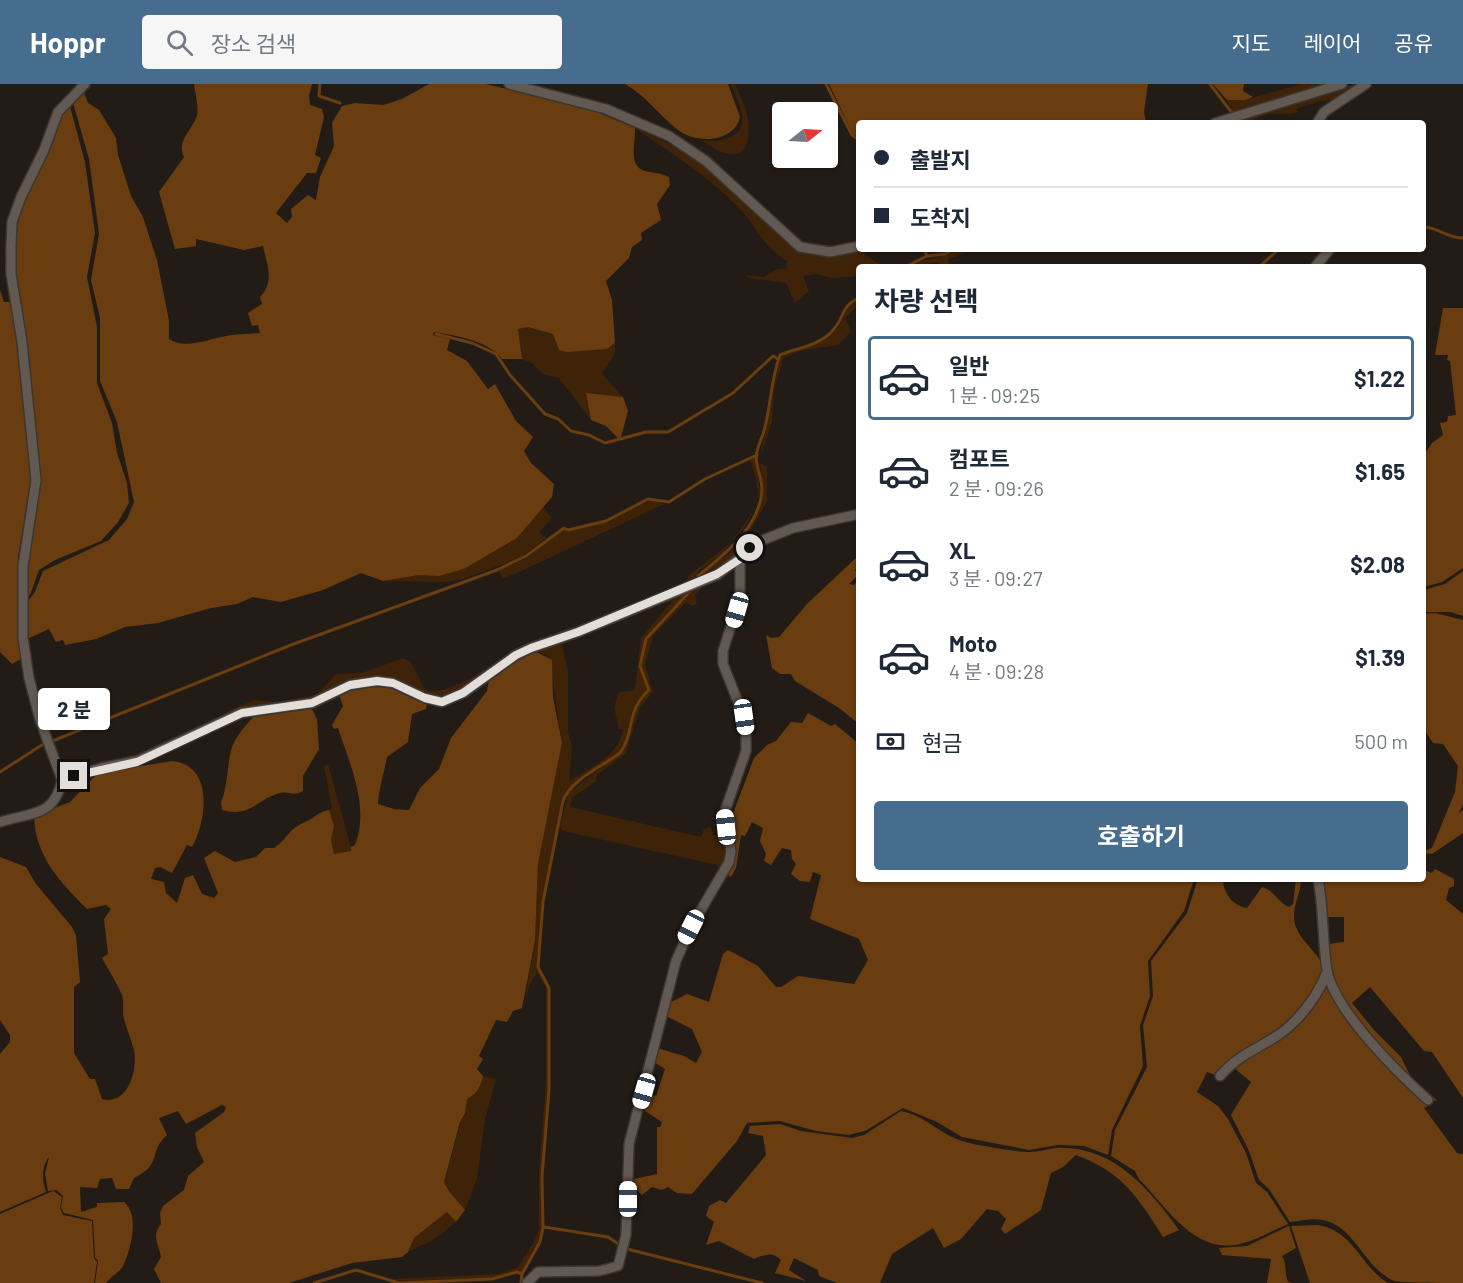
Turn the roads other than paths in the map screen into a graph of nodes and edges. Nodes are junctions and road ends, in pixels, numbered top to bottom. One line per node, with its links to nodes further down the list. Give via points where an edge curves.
1 (85, 84): 11 (street, via 58,112 45,150 21,197 12,222)
2 (509, 84): 7 (street, via 606,109 669,136 706,161 800,246 830,252)
3 (1342, 84): 5 (street)
4 (1366, 84): 6 (street, via 1324,112)
5 (1225, 120)
6 (1319, 120)
7 (856, 247)
8 (1328, 252): 9 (street)
9 (1318, 264)
10 (0, 269): 11 (street)
11 (11, 274): 14 (street, via 19,313 36,480 23,566 23,638 40,720)
12 (856, 515): 13 (street, via 793,528 763,540)
13 (740, 559): 14 (street, via 717,574 516,655 463,693 442,702 393,683 350,685 312,703 242,713 137,762); 20 (street, via 740,598 723,651 723,664 744,717 746,733 746,751 725,811 729,862 676,961 629,1144 626,1235 621,1260 618,1266 599,1271 538,1272)
14 (62, 780): 15 (street, via 56,797 46,808)
15 (0, 822)
16 (1319, 882): 17 (street, via 1324,907)
17 (1327, 972): 18 (street, via 1294,1023 1233,1061); 19 (street, via 1350,1016)
18 (1220, 1076)
19 (1428, 1100)
20 (527, 1283)

